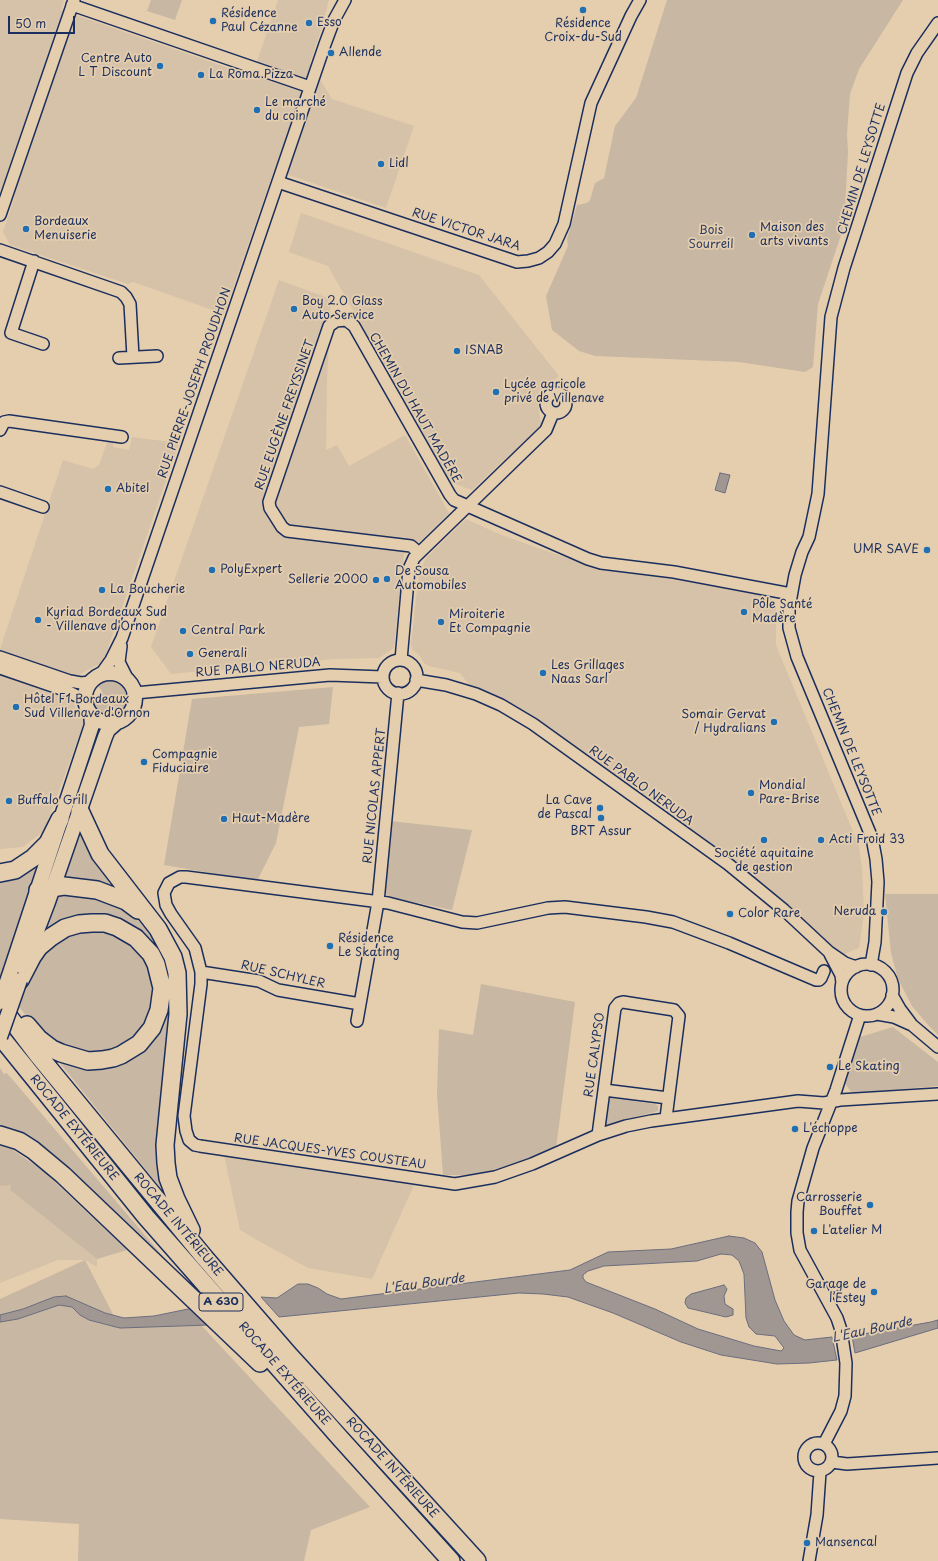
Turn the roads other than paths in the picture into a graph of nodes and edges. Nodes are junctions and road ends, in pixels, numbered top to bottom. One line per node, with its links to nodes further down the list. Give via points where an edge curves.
1 (345, 0): 5 (street, RUE PIERRE-JOSEPH PROUDHON, via 334,20)
2 (640, 0): 6 (street, RUE VICTOR JARA, via 591,103 564,224 555,244 539,258 517,262)
3 (73, 2): 5 (street); 7 (street)
4 (938, 23): 22 (street, CHEMIN DE LEYSOTTE, via 917,53 907,73 844,268 831,317 811,507)
5 (310, 87): 6 (street, RUE PIERRE-JOSEPH PROUDHON)
6 (278, 182): 23 (street, RUE PIERRE-JOSEPH PROUDHON)
7 (0, 216)
8 (0, 250): 9 (street)
9 (34, 262): 11 (street, via 11,333); 13 (street, via 121,292 130,304)
10 (342, 320): 19 (street, CHEMIN DU HAUT MADÈRE, via 354,326 450,495); 21 (street, RUE EUGÈNE FREYSSINET, via 329,326 269,502 270,508 287,531 411,546)
11 (43, 344)
12 (157, 356): 13 (street)
13 (133, 357): 14 (street)
14 (119, 358)
15 (553, 413): 19 (street, via 546,430)
16 (0, 430): 17 (street, via 4,422 9,421)
17 (122, 437)
18 (0, 492): 20 (street)
19 (466, 506): 21 (street); 22 (street, CHEMIN DU HAUT MADÈRE, via 601,563 674,572)
20 (43, 507)
21 (418, 552): 24 (street, via 409,569)
22 (791, 594): 42 (street, CHEMIN DE LEYSOTTE, via 789,628 794,648 872,838 878,882)
23 (122, 638): 27 (street, RUE PIERRE-JOSEPH PROUDHON, via 111,660); 28 (street, RUE PIERRE-JOSEPH PROUDHON, via 119,662)
24 (401, 660): 26 (street, via 391,663 384,671); 29 (street, via 414,667)
25 (0, 661): 27 (street, via 81,683); 32 (street)
26 (383, 677): 30 (street, RUE PABLO NERUDA, via 330,675); 31 (street, via 389,690)
27 (95, 678): 28 (main road, via 114,672); 32 (main road, via 85,694)
28 (127, 678): 30 (main road)
29 (416, 680): 31 (street, via 408,692); 41 (street, RUE PABLO NERUDA, via 476,694 533,724 728,864 784,910)
30 (136, 693): 34 (main road, via 134,708 123,720)
31 (398, 694): 39 (street, RUE NICOLAS APPERT)
32 (85, 700): 33 (main road)
33 (91, 714): 34 (main road, via 102,722); 36 (main road, via 92,725)
34 (116, 722): 35 (main road, via 105,736)
35 (80, 811): 38 (main road); 40 (highway, via 100,854)
36 (60, 819): 37 (highway, via 48,843 34,858 15,870); 38 (main road)
37 (0, 873)
38 (46, 889): 40 (highway, via 82,887 97,890 126,902); 46 (main road, via 24,964)
39 (378, 902): 44 (street, RUE JACQUES-YVES COUSTEAU, via 462,922 477,923 548,908 565,907 646,917 673,922 816,980 821,978); 45 (street, RUE JACQUES-YVES COUSTEAU, via 180,877 169,883 165,900 171,914 195,948); 51 (street, RUE NICOLAS APPERT)
40 (146, 916): 68 (highway, via 166,942 177,973 178,1014 165,1145 168,1178)
41 (829, 952): 43 (street, RUE PABLO NERUDA); 47 (street, RUE PABLO NERUDA)
42 (871, 965): 43 (street); 48 (street, via 885,972 890,978)
43 (856, 967): 47 (street, via 845,976)
44 (824, 971)
45 (201, 972): 51 (street, RUE SCHYLER, via 259,981 278,990); 66 (street, RUE JACQUES-YVES COUSTEAU, via 184,1116 189,1140 195,1145 455,1184 495,1177)
46 (16, 975): 49 (highway, via 40,947 65,928 92,922 105,923 126,931 151,954 160,976 162,997 152,1028 139,1044 113,1058 88,1061 52,1049 39,1039); 50 (main road, bridge); 57 (main road, bridge)
47 (842, 983): 54 (street, via 844,1002 848,1008)
48 (892, 995): 53 (street, via 884,1010); 56 (street)
49 (0, 996)
50 (0, 1002)
51 (360, 1004): 55 (street, RUE NICOLAS APPERT)
52 (0, 1005): 68 (highway, ROCADE INTÉRIEURE / A 630)
53 (877, 1014): 54 (street); 56 (street, via 894,1017)
54 (860, 1015): 63 (street)
55 (357, 1021)
56 (912, 1025): 58 (street)
57 (0, 1036): 67 (highway, ROCADE EXTÉRIEURE / A 630)
58 (938, 1047)
59 (0, 1052): 67 (highway)
60 (604, 1090): 62 (street); 62 (street, RUE CALYPSO, via 615,1008 623,1002 674,1010 679,1016); 66 (street, RUE CALYPSO)
61 (938, 1094): 63 (street, RUE JACQUES-YVES COUSTEAU)
62 (668, 1098): 64 (street, RUE CALYPSO)
63 (831, 1102): 64 (street, RUE JACQUES-YVES COUSTEAU, via 798,1101); 70 (street, via 813,1148 798,1201 796,1221 800,1250 833,1308 841,1330 846,1363 846,1396)
64 (666, 1118): 66 (street, RUE JACQUES-YVES COUSTEAU)
65 (0, 1135): 69 (highway, via 19,1141 63,1175)
66 (598, 1135)
67 (146, 1217): 69 (highway, ROCADE EXTÉRIEURE / A 630)
68 (205, 1258): 75 (highway, ROCADE INTÉRIEURE / A 630, via 290,1356)
69 (340, 1438): 74 (highway, ROCADE EXTÉRIEURE / A 630)
70 (824, 1444): 72 (street, via 832,1454); 73 (street, via 810,1445 804,1458 810,1470)
71 (938, 1458): 72 (street, via 847,1464)
72 (832, 1462): 73 (street, via 827,1469)
73 (820, 1472): 76 (street, via 817,1516)
74 (451, 1561)
75 (477, 1561)
76 (809, 1561)

